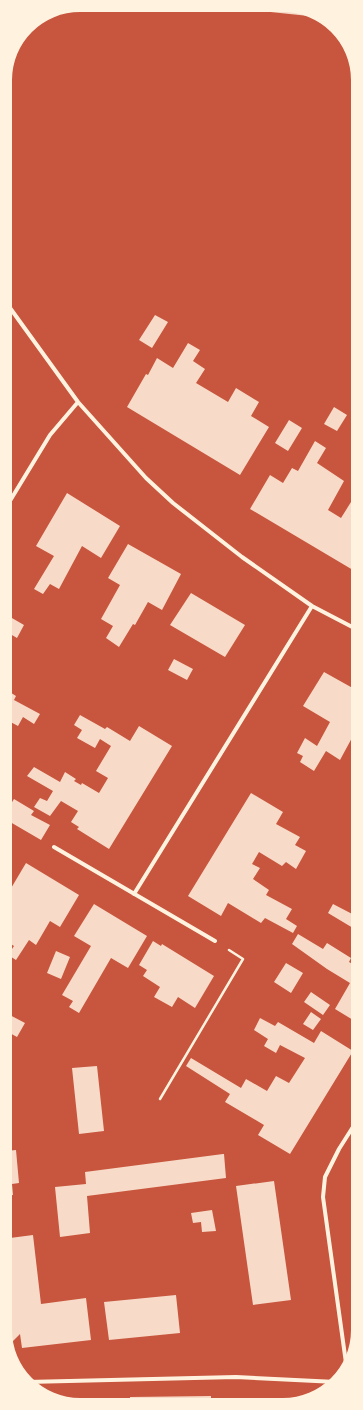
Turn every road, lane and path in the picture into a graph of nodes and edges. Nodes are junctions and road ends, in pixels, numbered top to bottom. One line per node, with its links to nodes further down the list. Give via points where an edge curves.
1 (12, 311): 2 (street)
2 (78, 402): 3 (street, via 50,435); 4 (street, via 146,478 173,503 242,557)
3 (12, 497)
4 (312, 606): 5 (street); 7 (street)
5 (351, 626)
6 (54, 847): 7 (street)
7 (134, 894): 8 (street)
8 (215, 941): 9 (path, via 243,958)
9 (160, 1099)
10 (351, 1130): 11 (street, via 325,1177 323,1197)
11 (345, 1358)
12 (37, 1382): 13 (street, via 236,1377)
13 (327, 1382)

